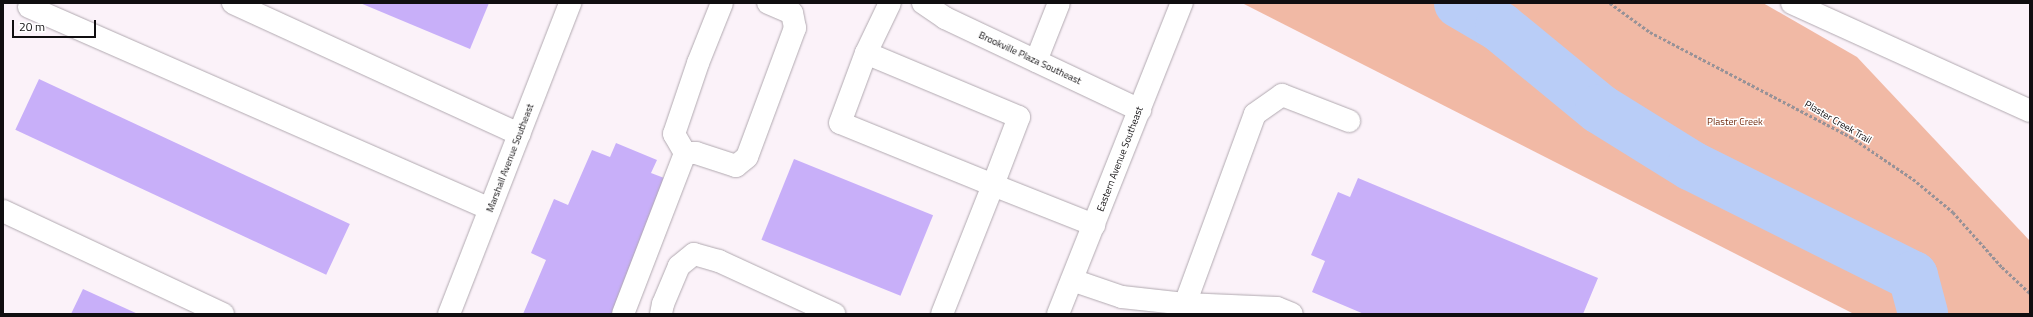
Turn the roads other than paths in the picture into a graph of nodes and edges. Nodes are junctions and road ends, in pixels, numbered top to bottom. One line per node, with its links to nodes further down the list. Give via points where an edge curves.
1 (233, 3): 16 (street)
2 (570, 3): 16 (street, Marshall Avenue Southeast)
3 (722, 3): 17 (street, via 674,134)
4 (768, 3): 17 (street, via 792,14 795,28 747,157 736,166 696,153)
5 (890, 3): 11 (street)
6 (923, 3): 12 (street, Brookville Plaza Southeast, via 944,18)
7 (1059, 3): 12 (street)
8 (1182, 3): 13 (street, Eastern Avenue Southeast)
9 (1792, 3): 14 (street)
10 (30, 6): 19 (street)
11 (866, 53): 18 (street, via 840,123); 18 (street, via 1019,117)
12 (1036, 61): 13 (street, Brookville Plaza Southeast)
13 (1140, 110): 21 (street, Eastern Avenue Southeast)
14 (2030, 111)
15 (1349, 121): 23 (street, via 1282,96 1255,114)
16 (519, 134): 19 (street, Marshall Avenue Southeast)
17 (684, 153): 26 (street)
18 (992, 185): 21 (street); 29 (street)
19 (490, 209): 25 (street, Marshall Avenue Southeast)
20 (3, 211): 24 (street)
21 (1094, 225): 22 (street, Eastern Avenue Southeast)
22 (1072, 280): 23 (street, via 1122,297); 30 (street, Eastern Avenue Southeast)
23 (1185, 304): 31 (street, via 1277,308)
24 (223, 314)
25 (449, 314)
26 (622, 314)
27 (661, 314): 28 (street, via 662,304 679,266 694,254 719,261)
28 (834, 314)
29 (942, 314)
30 (1058, 314)
31 (1292, 314)

